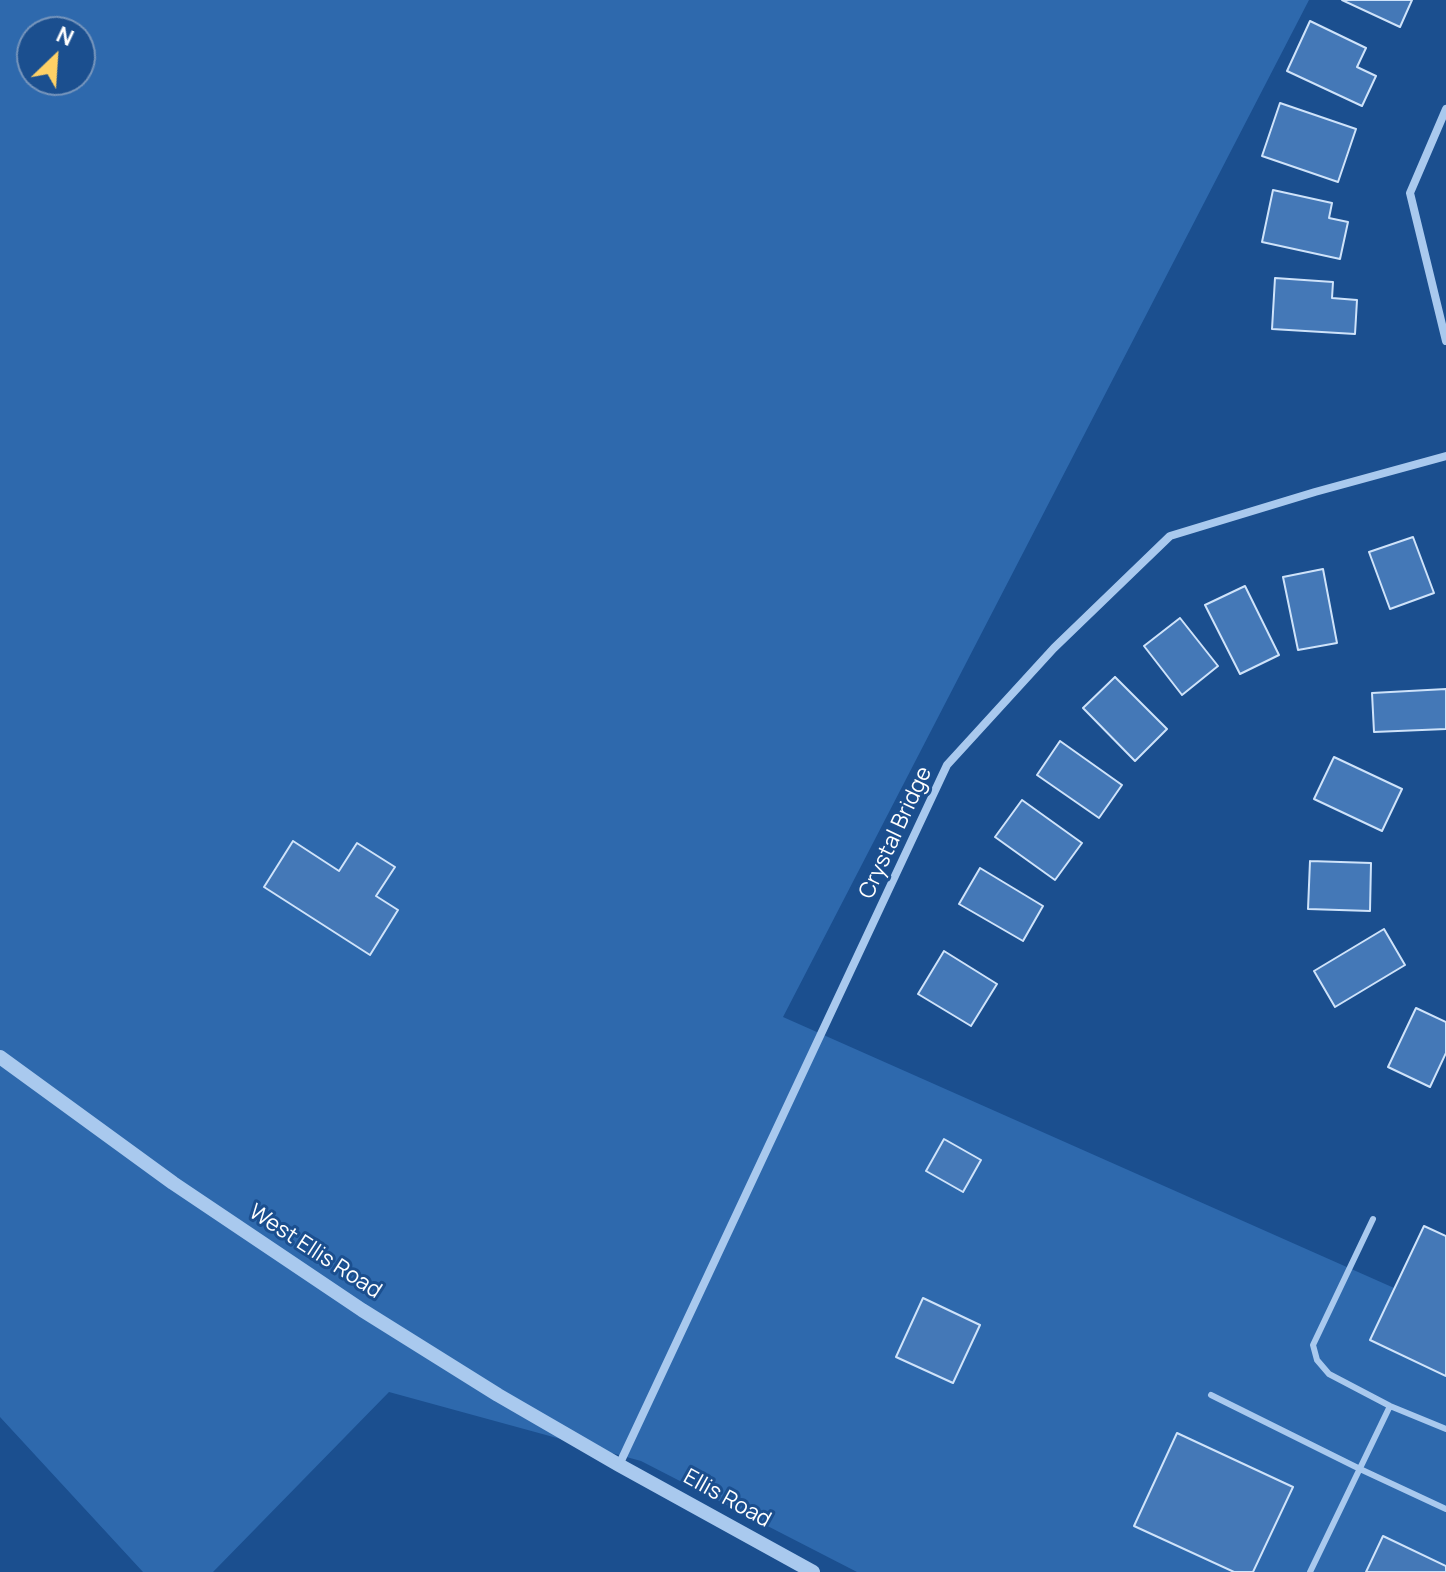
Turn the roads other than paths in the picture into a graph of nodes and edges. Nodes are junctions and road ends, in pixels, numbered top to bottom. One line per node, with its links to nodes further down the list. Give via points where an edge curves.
1 (1446, 109): 2 (street, via 1410,193)
2 (1446, 341)
3 (1446, 456): 9 (street, Crystal Bridge, via 1170,536 1054,648 947,765)
4 (0, 1057): 9 (street, West Ellis Road, via 173,1183 362,1310)
5 (1373, 1219): 7 (lane, via 1313,1345 1329,1374)
6 (1211, 1395): 10 (lane)
7 (1390, 1406): 8 (lane); 10 (lane)
8 (1446, 1429)
9 (619, 1465): 12 (street, Ellis Road)
10 (1360, 1469): 11 (lane); 13 (lane)
11 (1446, 1509)
12 (813, 1572)
13 (1310, 1572)

